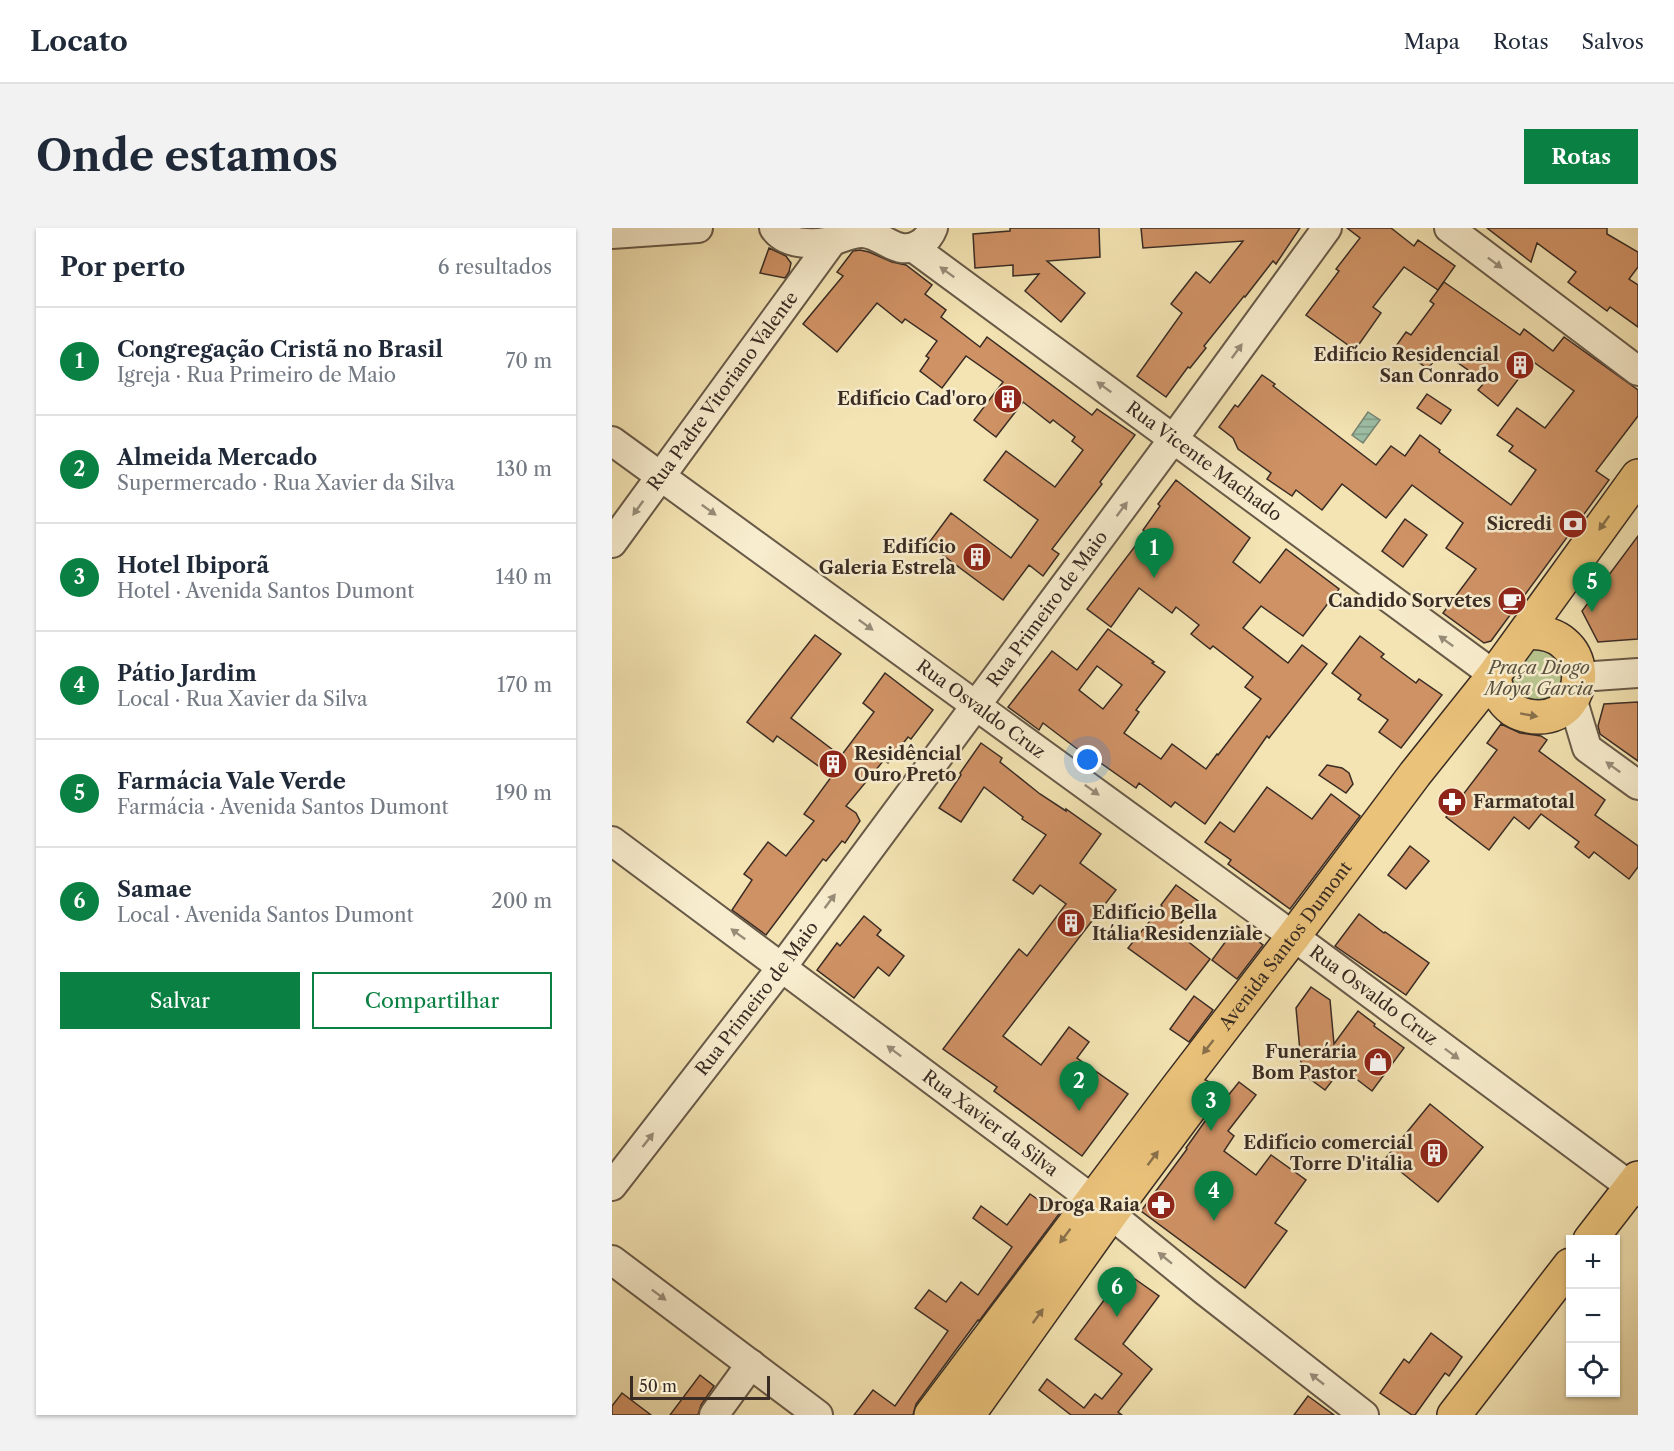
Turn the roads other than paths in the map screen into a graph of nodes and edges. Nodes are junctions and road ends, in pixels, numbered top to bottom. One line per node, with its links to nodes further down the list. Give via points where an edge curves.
1 (698, 228): 5 (street)
2 (774, 228): 7 (street, via 780,235 801,243)
3 (1327, 228): 9 (street, Rua Primeiro de Maio, one-way to 3)
4 (1449, 228): 8 (street, one-way to 8)
5 (612, 234)
6 (923, 238): 7 (street, via 901,249 864,233); 9 (street, Rua Vicente Machado, one-way to 6)
7 (833, 240): 11 (street, Rua Padre Vitoriano Valente)
8 (1638, 371)
9 (1174, 438): 17 (street, Rua Vicente Machado, one-way to 9); 19 (street, Rua Primeiro de Maio, one-way to 9)
10 (612, 441): 11 (street, Rua Osvaldo Cruz)
11 (661, 476): 14 (street, Rua Padre Vitoriano Valente, one-way to 14); 19 (street, Rua Osvaldo Cruz, one-way to 19)
12 (1638, 476): 15 (main road, Avenida Santos Dumont, one-way to 15)
13 (1638, 512): 15 (main road, Avenida Santos Dumont)
14 (612, 543)
15 (1537, 633): 17 (main road, Avenida Santos Dumont); 18 (main road, via 1561,640 1571,650 1578,663)
16 (1638, 673): 18 (street)
17 (1496, 684): 18 (main road, one-way to 18, via 1507,705 1530,717 1544,717 1565,707); 22 (main road, Avenida Santos Dumont)
18 (1576, 688): 20 (street, one-way to 18, via 1587,748)
19 (976, 706): 22 (street, Rua Osvaldo Cruz, one-way to 22); 23 (street, Rua Primeiro de Maio, one-way to 19)
20 (1638, 785)
21 (612, 841): 23 (street, Rua Xavier da Silva, one-way to 21)
22 (1301, 942): 25 (street, Rua Osvaldo Cruz, one-way to 25); 26 (main road, Avenida Santos Dumont)
23 (782, 967): 24 (street, Rua Primeiro de Maio, one-way to 23); 26 (street, Rua Xavier da Silva, one-way to 23)
24 (612, 1186)
25 (1636, 1186): 27 (main road)
26 (1102, 1206): 30 (main road, Avenida Santos Dumont); 36 (street, Rua Xavier da Silva, one-way to 26)
27 (1593, 1235)
28 (612, 1260): 31 (street, one-way to 31)
29 (1566, 1270): 37 (main road)
30 (997, 1351): 34 (main road, Avenida Santos Dumont); 35 (main road, Avenida Santos Dumont)
31 (751, 1364): 32 (street); 33 (street)
32 (816, 1414)
33 (714, 1415)
34 (931, 1415)
35 (968, 1415)
36 (1364, 1415)
37 (1454, 1415)

